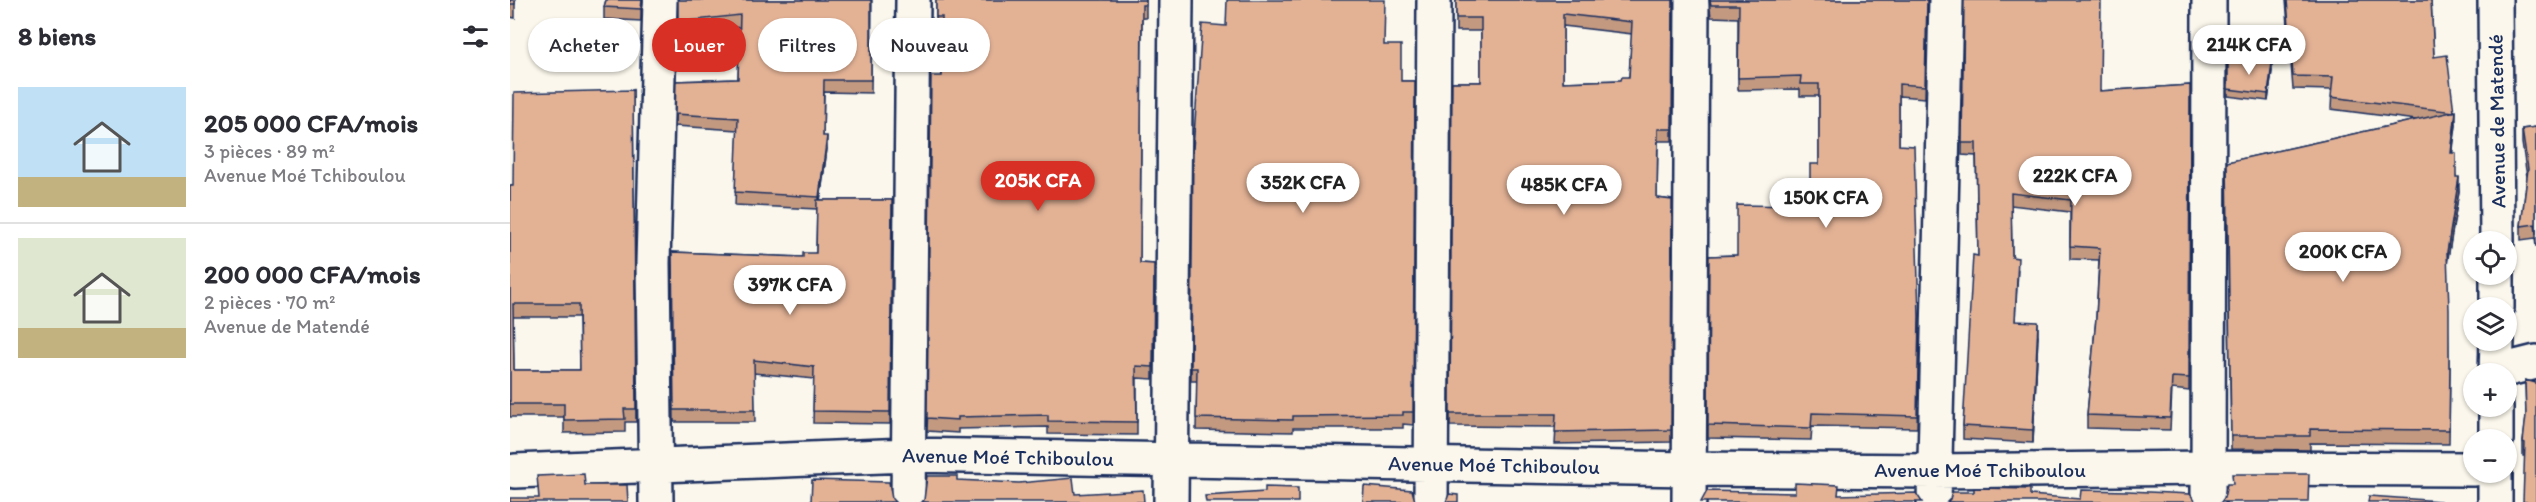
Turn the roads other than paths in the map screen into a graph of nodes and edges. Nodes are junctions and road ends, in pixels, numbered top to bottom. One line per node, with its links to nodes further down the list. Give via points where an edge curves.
1 (660, 0): 15 (street, via 653,263)
2 (913, 0): 12 (street)
3 (1176, 0): 13 (street)
4 (1434, 0): 14 (street)
5 (1692, 0): 17 (street)
6 (1946, 0): 21 (street)
7 (2209, 0): 16 (street)
8 (2495, 0): 9 (street, Avenue de Matendé)
9 (2498, 231)
10 (2536, 362): 11 (street)
11 (2517, 367)
12 (907, 455): 13 (street, Avenue Moé Tchiboulou); 15 (street, Avenue Moé Tchiboulou); 23 (street)
13 (1172, 459): 14 (street, Avenue Moé Tchiboulou); 24 (street)
14 (1431, 464): 17 (street, Avenue Moé Tchiboulou); 25 (street)
15 (656, 467): 19 (street, Avenue Moé Tchiboulou); 22 (street)
16 (2209, 468): 18 (street, Avenue Moé Tchiboulou); 21 (street, Avenue Moé Tchiboulou); 27 (street)
17 (1690, 469): 21 (street, Avenue Moé Tchiboulou); 26 (street)
18 (2463, 469)
19 (515, 471)
20 (2496, 483): 28 (street)
21 (1934, 487)
22 (656, 502)
23 (908, 502)
24 (1171, 502)
25 (1431, 502)
26 (1689, 502)
27 (2208, 502)
28 (2495, 502)

